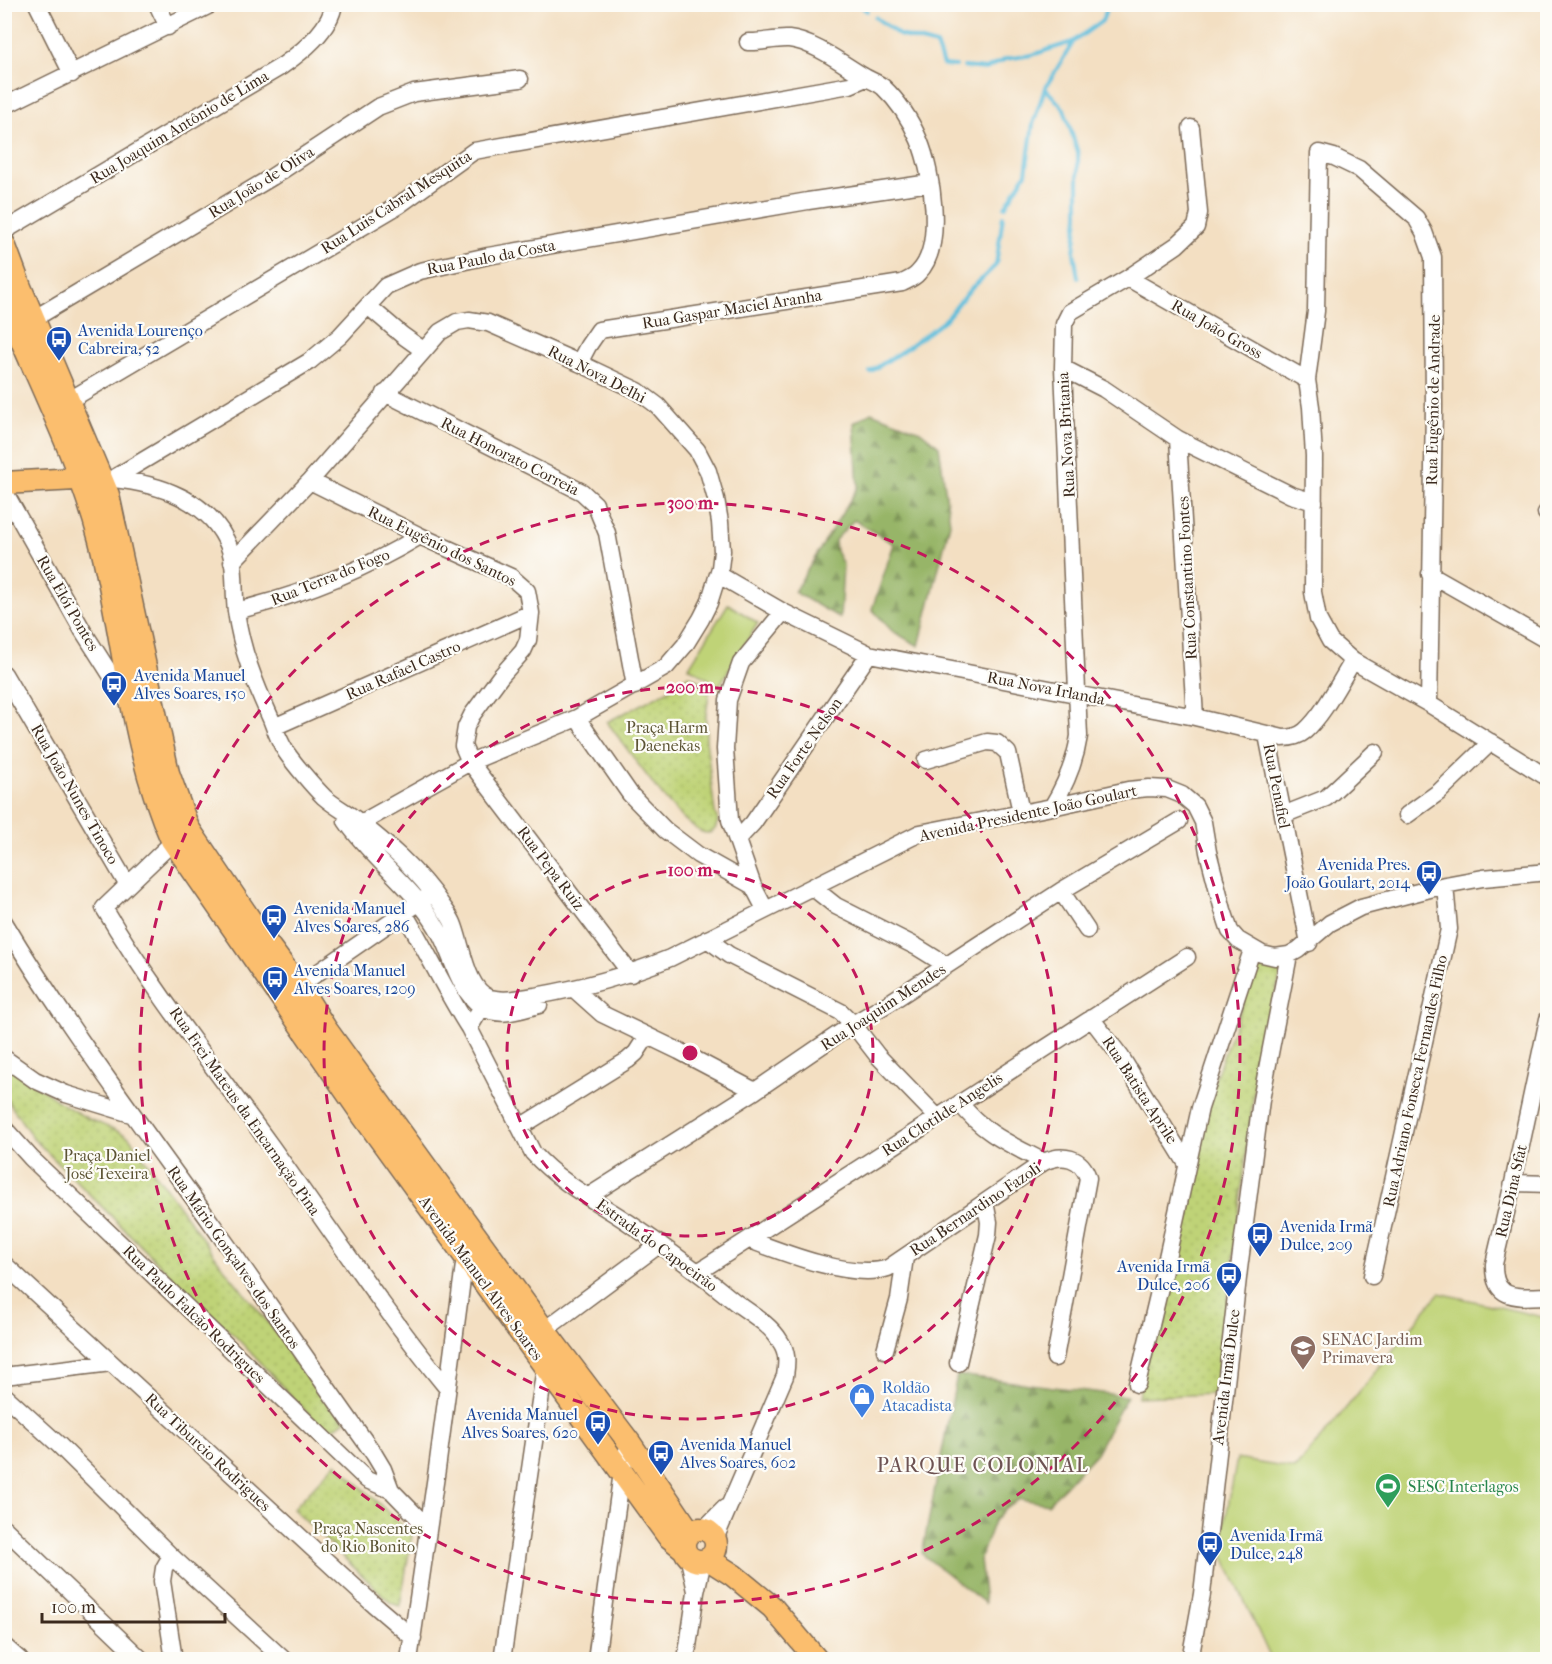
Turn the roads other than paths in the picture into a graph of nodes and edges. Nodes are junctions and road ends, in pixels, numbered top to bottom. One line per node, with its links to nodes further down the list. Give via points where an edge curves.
1 (37, 4): 7 (street)
2 (157, 4): 5 (street)
3 (212, 4): 5 (street)
4 (334, 4): 13 (street, Rua Joaquim Antônio de Lima, via 331,16 313,40 282,66)
5 (168, 27): 7 (street)
6 (748, 42): 8 (street, via 793,39)
7 (72, 74): 10 (street)
8 (866, 78): 12 (street, via 893,97 913,128 924,153); 24 (street, Rua Luis Cabral Mesquita, via 850,85 474,151 399,205)
9 (520, 79): 18 (street, Rua João de Oliva, via 414,93 378,107 272,177)
10 (4, 106)
11 (1191, 128): 15 (street, Rua Nova Britania, via 1199,213 1196,227)
12 (930, 183): 17 (street, Rua Paulo da Costa, via 438,266 386,286); 20 (street, Rua Gaspar Maciel Aranha, via 930,250 920,272 902,283 599,330)
13 (4, 231)
14 (4, 244): 18 (main road)
15 (1128, 278): 21 (street, Rua Nova Britania, via 1067,315); 22 (street, Rua João Gross)
16 (4, 298): 18 (main road)
17 (368, 306): 19 (street); 26 (street, Rua Paulo da Costa, via 310,361)
18 (25, 324): 24 (main road); 26 (main road)
19 (423, 350): 20 (street, Rua Nova Delhi, via 446,327 478,320); 23 (street, Rua Nova Delhi)
20 (579, 363): 35 (street, Rua Nova Delhi, via 638,391 674,422 697,450 716,500 722,551)
21 (1063, 368): 25 (street, via 1104,389); 45 (street, Rua Nova Britania)
22 (1307, 380): 30 (street); 36 (street, Rua Eugênio de Andrade, via 1316,311 1319,153 1359,169 1416,218 1433,257)
23 (385, 393): 27 (street, Rua Nova Delhi); 44 (street, Rua Honorato Correia, via 582,492 595,504 607,533)
24 (68, 401): 26 (main road)
25 (1178, 439): 30 (street, via 1291,495); 48 (street, Rua Constantino Fontes)
26 (99, 478): 28 (main road); 33 (street, via 144,484 189,500 205,513); 47 (main road, Avenida Manuel Alves Soares, via 100,542); 63 (main road, Avenida Manuel Alves Soares, via 108,495 119,540)
27 (310, 481): 31 (street, Rua Nova Delhi); 32 (street, Rua Eugênio dos Santos)
28 (4, 483)
29 (4, 491): 47 (street, Rua Elói Pontes, via 83,631)
30 (1314, 502): 42 (street, via 1315,606 1330,641)
31 (268, 527): 33 (street, Rua Nova Delhi); 34 (street, Rua Nova Delhi)
32 (420, 536): 37 (street, Rua Terra do Fogo, via 293,596); 39 (street, Rua Eugênio dos Santos, via 511,577 527,591)
33 (226, 541): 34 (street)
34 (232, 562): 37 (street)
35 (719, 574): 38 (street, Rua Nova Irlanda); 44 (street, Rua Nova Delhi, via 701,619 685,645 666,667)
36 (1430, 574): 40 (street); 46 (street, Rua Eugênio de Andrade)
37 (236, 611): 50 (street, via 252,673)
38 (783, 612): 41 (street, Rua Nova Irlanda); 64 (street, via 741,663 728,700 724,749 730,820)
39 (531, 613): 50 (street, Rua Rafael Castro); 55 (street, Rua Eugênio dos Santos, via 523,651 500,677 466,728 463,746)
40 (1548, 641)
41 (869, 654): 45 (street, Rua Nova Irlanda); 64 (street, Rua Forte Nelson, via 753,823)
42 (1353, 661): 46 (street); 51 (street, Rua Nova Irlanda, via 1304,732 1294,737)
43 (4, 674): 66 (street, Rua João Nunes Tinoco)
44 (634, 686): 49 (street, Rua Nova Delhi)
45 (1077, 693): 48 (street, Rua Nova Irlanda); 57 (street, Rua Nova Britania, via 1076,754)
46 (1429, 704): 52 (street)
47 (135, 713): 63 (main road, Avenida Manuel Alves Soares, via 164,821)
48 (1195, 717): 51 (street, Rua Nova Irlanda)
49 (577, 718): 55 (street, Rua Nova Delhi); 68 (street, via 630,794 665,830 698,855)
50 (274, 727): 62 (street, via 286,751 324,797 343,811 345,820)
51 (1267, 735): 59 (street, Rua Penafiel)
52 (1491, 742): 56 (street); 60 (street, via 1439,792)
53 (1375, 752): 59 (street, via 1326,798)
54 (926, 760): 58 (street, via 987,742 996,743 1008,753)
55 (470, 762): 62 (street, Rua Nova Delhi); 82 (street, Rua Pepa Ruiz)
56 (1548, 778)
57 (1052, 807): 58 (street, Avenida Presidente João Goulart); 78 (street, Avenida Presidente João Goulart, via 1149,788 1182,795 1195,806 1203,822 1230,931)
58 (1021, 812): 69 (street, Avenida Presidente João Goulart, via 920,833)
59 (1283, 815): 77 (street, Rua Penafiel)
60 (1407, 815)
61 (1179, 821): 70 (street, Rua Joaquim Mendes)
62 (355, 826): 71 (street)
63 (180, 834): 66 (street, Rua Frei Mateus da Encarnação Pina); 84 (main road, Avenida Manuel Alves Soares, via 261,936)
64 (737, 840): 68 (street)
65 (1548, 872): 67 (street)
66 (127, 884): 120 (street, Rua Frei Mateus da Encarnação Pina, via 104,908 116,928 220,1079)
67 (1445, 885): 77 (street, via 1354,910 1330,923); 110 (street, Rua Adriano Fonseca Fernandes Filho, via 1449,929)
68 (753, 886): 72 (street)
69 (812, 886): 72 (street, Avenida Presidente João Goulart); 81 (street, via 836,906)
70 (1061, 891): 75 (street); 81 (street, Rua Joaquim Mendes)
71 (426, 898): 73 (street); 85 (street, via 468,994)
72 (765, 909): 76 (street, Avenida Presidente João Goulart)
73 (404, 913): 84 (street); 89 (street)
74 (4, 922): 94 (street, Rua Mário Gonçalves dos Santos)
75 (1087, 930)
76 (707, 939): 82 (street, Avenida Presidente João Goulart); 88 (street, via 729,956 841,1012)
77 (1309, 943): 79 (street)
78 (1252, 950): 79 (street, Avenida Presidente João Goulart, via 1275,957); 99 (street, via 1200,1108)
79 (1289, 955): 140 (street, Avenida Irmã Dulce, via 1261,1100 1202,1593)
80 (1187, 957): 86 (street, Rua Clotilde Angelis)
81 (946, 965): 88 (street, Rua Joaquim Mendes)
82 (631, 974): 83 (street, Avenida Presidente João Goulart)
83 (582, 989): 85 (street, Avenida Presidente João Goulart); 90 (street, via 602,1014)
84 (291, 994): 106 (main road, Avenida Manuel Alves Soares, via 325,1028)
85 (485, 1002): 89 (street)
86 (1091, 1018): 93 (street, Rua Clotilde Angelis); 99 (street, Rua Batista Aprile, via 1131,1072)
87 (1547, 1021): 100 (street, Rua Dina Sfat)
88 (854, 1024): 92 (street, Rua Joaquim Mendes); 95 (street, via 867,1045)
89 (470, 1028): 96 (street, Estrada do Capoeirão)
90 (647, 1036): 92 (street); 96 (street, via 628,1060)
91 (4, 1058): 94 (street, via 35,1080 66,1094)
92 (755, 1091): 102 (street, Rua Joaquim Mendes)
93 (960, 1102): 95 (street, Rua Clotilde Angelis); 98 (street, via 986,1131)
94 (131, 1114): 124 (street, Rua Mário Gonçalves dos Santos, via 374,1454)
95 (937, 1117): 104 (street, Rua Clotilde Angelis)
96 (520, 1126): 102 (street, Estrada do Capoeirão, via 533,1153 546,1168)
97 (4, 1128): 124 (street, Rua Paulo Falcão Rodrigues, via 367,1480)
98 (1044, 1162): 103 (street, Rua Bernardino Fazoli); 114 (street, Rua Bernardino Fazoli, via 1071,1158 1083,1166 1088,1178)
99 (1187, 1164): 119 (street)
100 (1513, 1183): 101 (street); 111 (street, Rua Dina Sfat, via 1494,1274 1507,1295)
101 (1548, 1184)
102 (589, 1197): 105 (street, Estrada do Capoeirão)
103 (985, 1202): 107 (street, Rua Bernardino Fazoli); 115 (street, via 988,1235)
104 (750, 1240): 107 (street, Rua Bernardino Fazoli, via 788,1255 851,1270 879,1272); 109 (street, Rua Clotilde Angelis)
105 (660, 1244): 109 (street, Estrada do Capoeirão); 112 (street)
106 (474, 1251): 112 (main road, Avenida Manuel Alves Soares); 120 (street)
107 (905, 1257): 113 (street)
108 (4, 1264): 116 (street, Rua Tiburcio Rodrigues)
109 (698, 1272): 127 (street, Estrada do Capoeirão, via 776,1334 787,1361 771,1414 730,1503)
110 (1372, 1276)
111 (1548, 1296)
112 (536, 1336): 117 (main road, Avenida Manuel Alves Soares); 122 (main road, Avenida Manuel Alves Soares)
113 (885, 1350)
114 (1055, 1358)
115 (958, 1363)
116 (111, 1364): 118 (street); 129 (street, Rua Tiburcio Rodrigues)
117 (545, 1367): 123 (main road, Avenida Manuel Alves Soares); 136 (street)
118 (4, 1376)
119 (1137, 1384)
120 (447, 1388): 126 (street)
121 (4, 1395): 128 (street)
122 (628, 1442): 123 (street); 127 (main road, Avenida Manuel Alves Soares)
123 (622, 1472): 127 (main road, Avenida Manuel Alves Soares, via 668,1536); 137 (street)
124 (391, 1490): 126 (street, Rua Mário Gonçalves dos Santos)
125 (4, 1528): 133 (street)
126 (428, 1528): 129 (street)
127 (701, 1547): 138 (street); 139 (main road, Avenida Manuel Alves Soares, via 772,1607)
128 (171, 1556): 131 (street, via 162,1581); 134 (street)
129 (413, 1638): 135 (street)
130 (4, 1646): 132 (street)
131 (168, 1657)
132 (20, 1659)
133 (142, 1659)
134 (282, 1659)
135 (409, 1659)
136 (502, 1659)
137 (596, 1659)
138 (686, 1659)
139 (817, 1659)
140 (1190, 1659)

